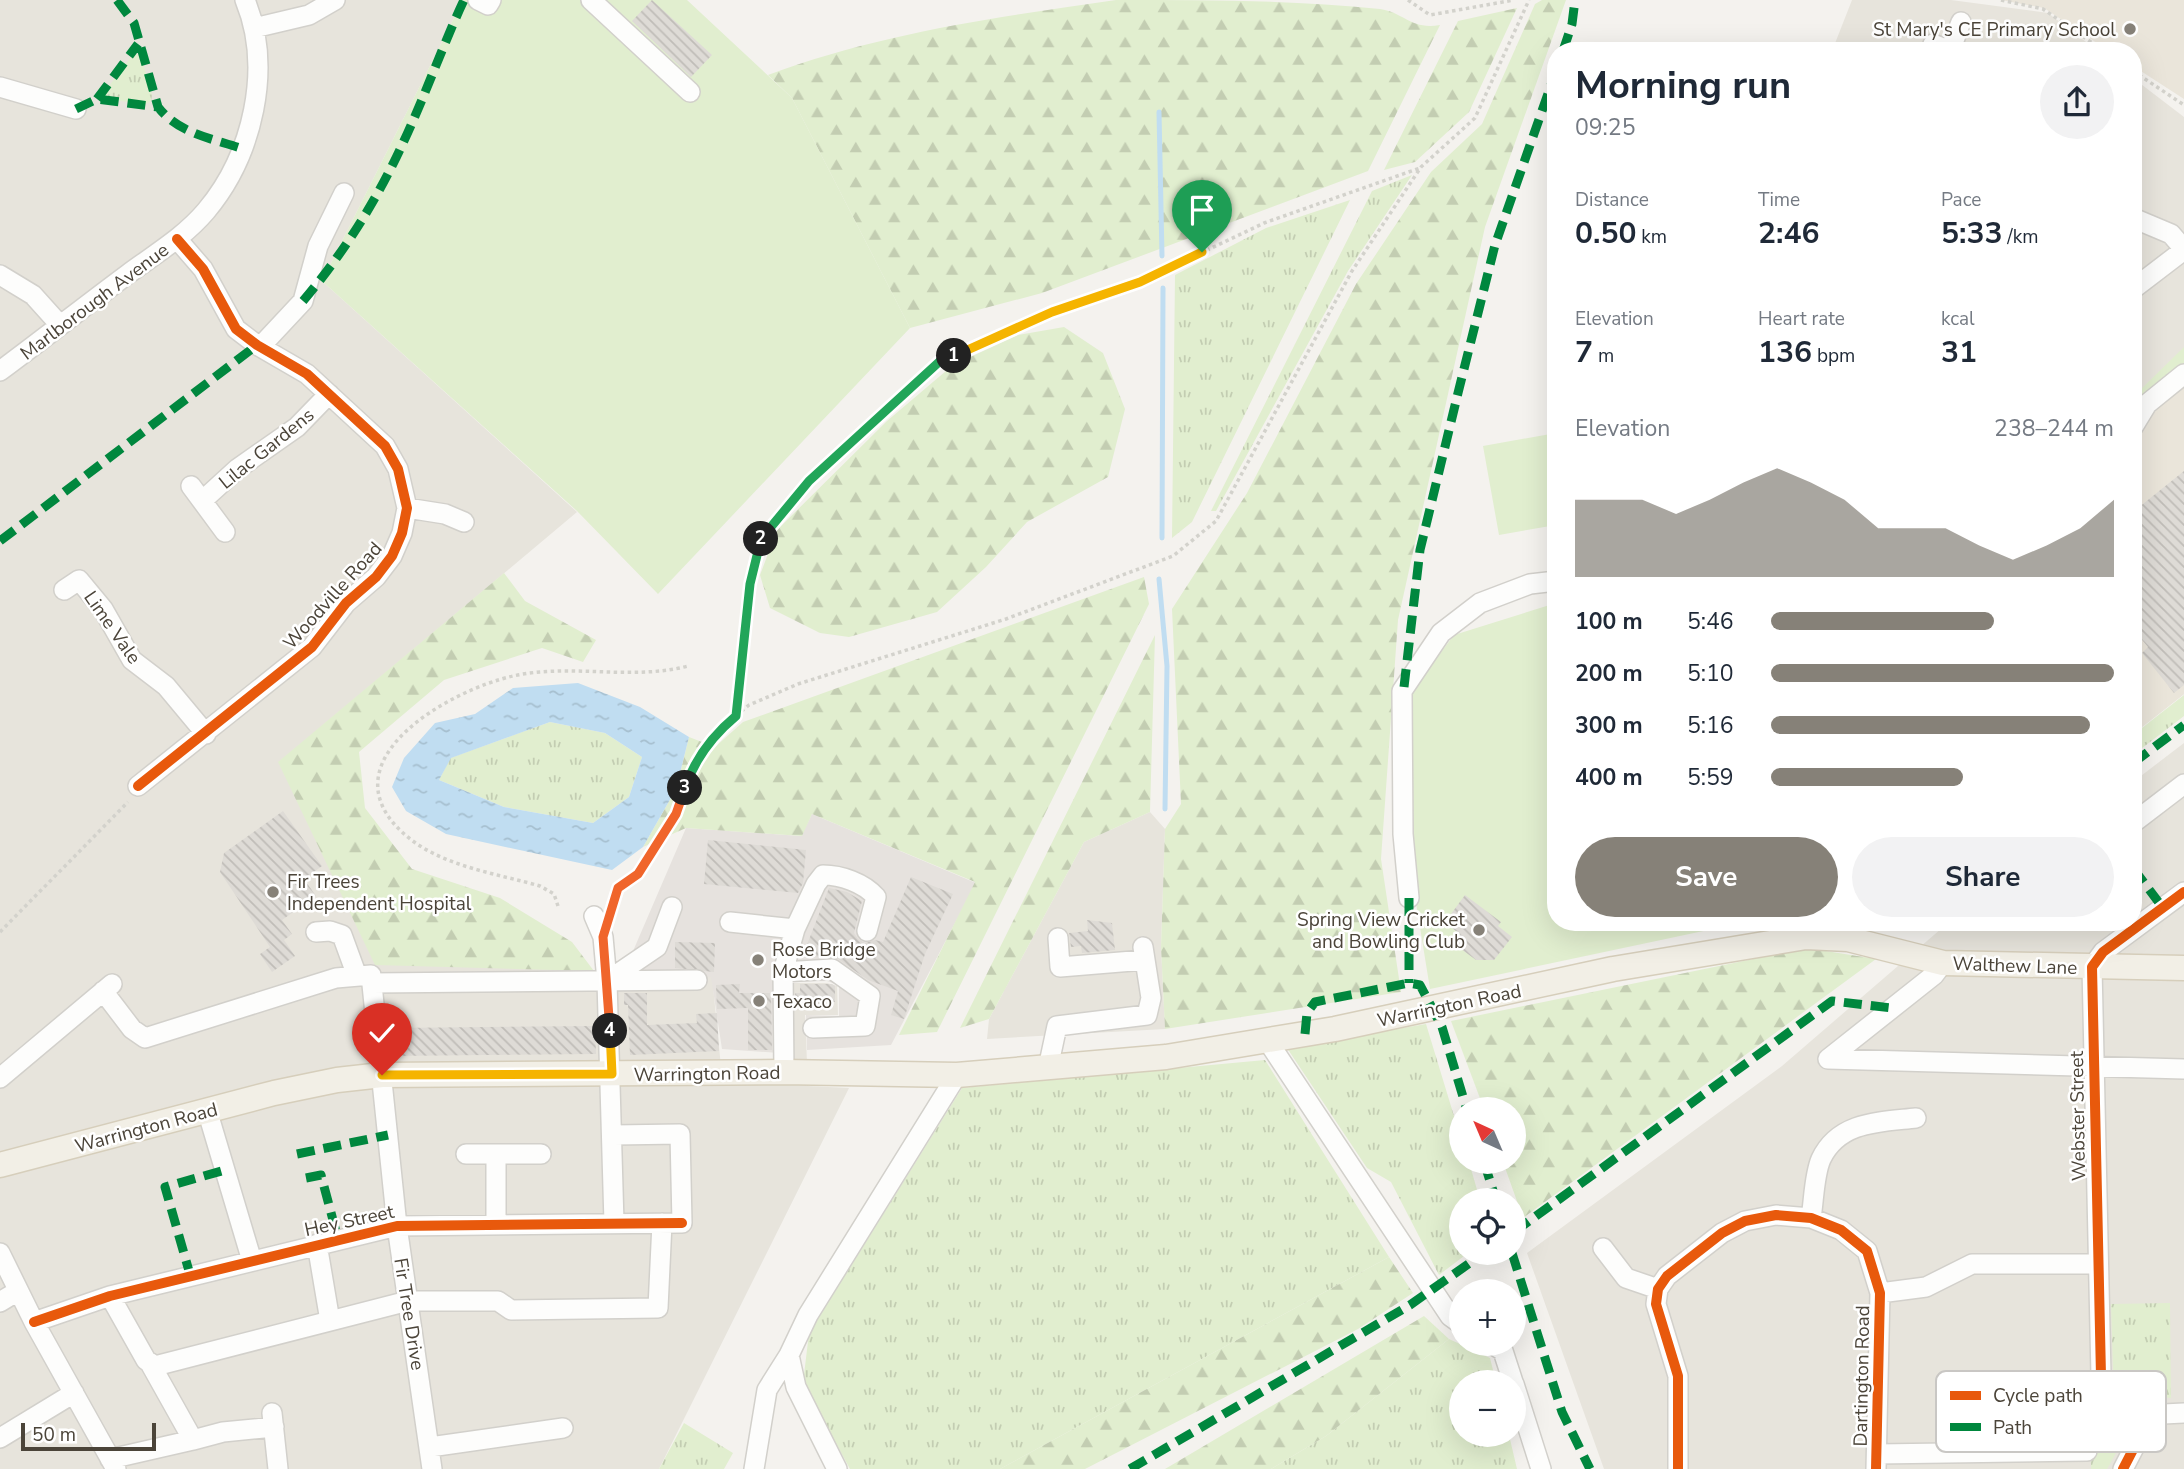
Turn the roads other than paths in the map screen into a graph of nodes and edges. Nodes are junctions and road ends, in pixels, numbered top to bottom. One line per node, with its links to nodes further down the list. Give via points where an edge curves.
1 (245, 0): 7 (street, Marlborough Avenue)
2 (335, 0): 7 (street, via 309,15)
3 (478, 0): 4 (street, via 488,5)
4 (491, 0)
5 (591, 0): 10 (street)
6 (1961, 22): 8 (street)
7 (254, 28): 14 (street, Marlborough Avenue, via 258,89 233,168 206,211)
8 (1953, 42)
9 (0, 87): 11 (street, via 58,94)
10 (690, 92)
11 (76, 108)
12 (344, 193): 19 (street, via 318,246 303,301)
13 (2142, 222): 15 (street, via 2171,234)
14 (177, 239): 18 (street, Marlborough Avenue); 19 (street, Woodville Road, via 207,276 236,329)
15 (2184, 250): 17 (street)
16 (0, 275): 18 (street, via 33,295)
17 (2142, 282)
18 (61, 325): 20 (street, Marlborough Avenue)
19 (260, 347): 22 (street, Woodville Road, via 294,365)
20 (0, 371)
21 (2184, 374): 23 (street)
22 (329, 394): 24 (street, Woodville Road, via 385,446 398,469); 26 (street, Lilac Gardens, via 297,427 196,493)
23 (2142, 412)
24 (407, 508): 25 (street); 29 (street, Woodville Road, via 398,545 376,577 346,603 304,654)
25 (464, 522)
26 (225, 532)
27 (79, 580): 29 (street, Lime Vale, via 103,609 132,660 166,686)
28 (1547, 582): 34 (street, via 1480,603 1441,633 1402,691 1403,834)
29 (206, 734): 31 (street, Woodville Road)
30 (2184, 784): 32 (street)
31 (138, 786)
32 (2142, 816)
33 (2184, 892): 38 (street)
34 (1409, 898)
35 (672, 907): 53 (street, via 657,947)
36 (594, 916): 53 (street, via 603,937)
37 (730, 922): 39 (street)
38 (2142, 924)
39 (795, 929): 40 (street, via 816,884 823,875 836,875 869,889 876,897); 50 (street)
40 (867, 931)
41 (1801, 931): 55 (main road, Warrington Road)
42 (1811, 931): 46 (main road, Warrington Road)
43 (2132, 931): 48 (street)
44 (316, 932): 51 (street, Fir Tree Drive, via 342,934)
45 (1058, 938): 57 (street, via 1060,967 1144,954 1151,998 1147,1014 1057,1026)
46 (1848, 939): 47 (main road, Walthew Lane)
47 (1943, 963): 48 (main road, Walthew Lane); 56 (street, via 1828,1059)
48 (2092, 967): 49 (main road, Walthew Lane); 56 (street, Webster Street)
49 (2184, 968)
50 (783, 972): 54 (street, via 832,969 870,996 865,1026); 59 (street)
51 (364, 980): 53 (street); 61 (street, Fir Tree Drive); 63 (street, via 337,978 145,1038 131,1029 108,987)
52 (696, 980): 53 (street)
53 (607, 981): 60 (street)
54 (813, 1028)
55 (1267, 1040): 57 (main road, Warrington Road, via 1166,1057); 87 (street)
56 (2094, 1067): 58 (street); 80 (street, Webster Street)
57 (1048, 1068): 62 (main road, Warrington Road)
58 (2184, 1069)
59 (785, 1072): 60 (main road, Warrington Road); 62 (main road, Warrington Road)
60 (612, 1074): 61 (main road, Warrington Road); 66 (street)
61 (382, 1075): 64 (main road, Warrington Road, via 337,1080); 75 (street, Fir Tree Drive)
62 (957, 1075): 90 (street, via 808,1315)
63 (0, 1078)
64 (207, 1110): 70 (main road, Warrington Road); 79 (street)
65 (1916, 1118): 71 (street, via 1862,1124 1841,1135 1821,1159)
66 (614, 1135): 72 (street); 73 (street, Hey Street, via 680,1134 682,1223)
67 (466, 1154): 68 (street)
68 (496, 1154): 69 (street); 74 (street)
69 (541, 1154)
70 (0, 1165)
71 (1811, 1218): 81 (street, Dartington Road, via 1776,1215 1745,1221 1722,1233 1667,1276); 83 (street, Dartington Road, via 1841,1230 1867,1251)
72 (614, 1223): 73 (street, Hey Street); 74 (street, Hey Street)
73 (662, 1223): 85 (street, via 658,1308 511,1310 498,1301)
74 (496, 1224): 75 (street, Hey Street)
75 (397, 1226): 76 (street, Hey Street); 85 (street, Fir Tree Drive)
76 (317, 1244): 79 (street, Hey Street); 88 (street)
77 (1603, 1248): 81 (street, via 1626,1278)
78 (0, 1253): 82 (street)
79 (252, 1261): 84 (street, Hey Street)
80 (2096, 1264): 83 (street, via 1972,1265 1926,1287); 92 (street, Webster Street)
81 (1658, 1289): 110 (street, via 1656,1304 1678,1376)
82 (18, 1291): 86 (street); 89 (street)
83 (1880, 1293): 103 (street, Dartington Road)
84 (110, 1296): 89 (street, Hey Street); 91 (street)
85 (408, 1301): 88 (street); 100 (street, Fir Tree Drive)
86 (0, 1302)
87 (1449, 1314)
88 (330, 1321): 91 (street)
89 (34, 1322): 93 (street)
90 (789, 1355): 107 (street, via 767,1390); 108 (street, via 796,1387)
91 (150, 1365): 99 (street)
92 (2101, 1371)
93 (74, 1393): 98 (street); 104 (street)
94 (2184, 1413): 95 (street)
95 (2166, 1414)
96 (1526, 1423): 109 (street)
97 (563, 1428): 100 (street)
98 (0, 1438)
99 (193, 1440): 104 (street); 105 (street, via 273,1420)
100 (430, 1447): 106 (street, Fir Tree Drive)
101 (2066, 1452): 103 (street)
102 (2132, 1452): 111 (street)
103 (1877, 1461)
104 (113, 1464)
105 (278, 1469)
106 (432, 1469)
107 (754, 1469)
108 (837, 1469)
109 (1541, 1469)
110 (1678, 1469)
111 (2123, 1469)

